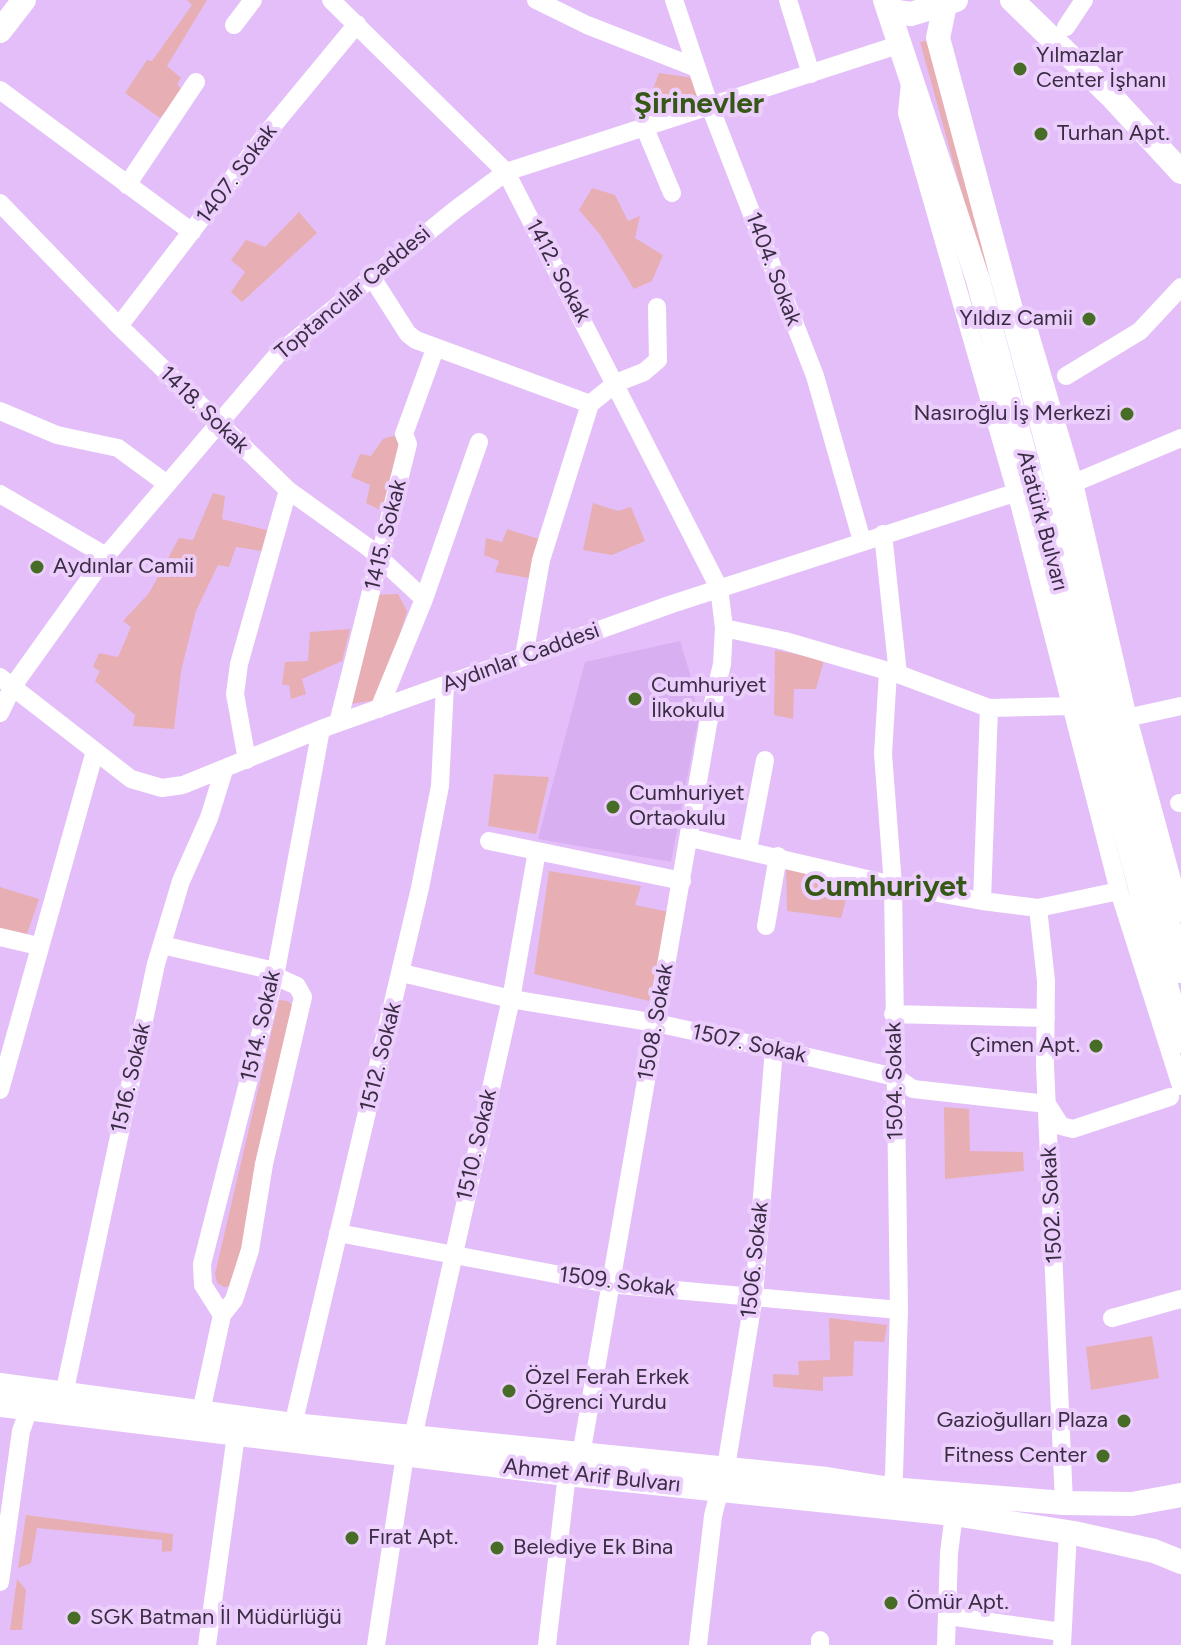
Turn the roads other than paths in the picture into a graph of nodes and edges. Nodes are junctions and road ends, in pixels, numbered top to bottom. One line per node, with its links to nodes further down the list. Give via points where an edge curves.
1 (24, 0): 16 (main road)
2 (253, 0): 14 (street)
3 (331, 0): 13 (street, 1412. Sokak)
4 (536, 0): 19 (street)
5 (674, 0): 19 (street, 1404. Sokak)
6 (788, 0): 20 (street)
7 (972, 0): 17 (main road, via 952,19)
8 (1012, 0): 27 (main road)
9 (1037, 0): 15 (main road)
10 (1084, 0): 15 (street)
11 (949, 1): 12 (main road, via 911,14 897,12); 17 (main road, Atatürk Bulvarı, via 937,26)
12 (886, 2): 18 (main road, Atatürk Bulvarı)
13 (357, 24): 26 (street, 1412. Sokak); 31 (street, 1407. Sokak)
14 (234, 25)
15 (1066, 27): 25 (main road)
16 (0, 31)
17 (941, 48): 46 (main road, Atatürk Bulvarı)
18 (889, 49): 20 (street, Toptancılar Caddesi); 46 (main road, Atatürk Bulvarı, via 910,76)
19 (697, 68): 23 (street, 1404. Sokak)
20 (811, 74): 23 (street, Toptancılar Caddesi)
21 (196, 82): 28 (street)
22 (0, 90): 28 (street)
23 (709, 104): 24 (street, Toptancılar Caddesi); 49 (street, 1404. Sokak, via 815,376)
24 (644, 126): 26 (street, Toptancılar Caddesi); 29 (street)
25 (1181, 150)
26 (506, 172): 32 (street, Toptancılar Caddesi); 38 (street, 1412. Sokak)
27 (1181, 172)
28 (127, 185): 31 (street)
29 (672, 193)
30 (0, 203): 35 (street, 1418. Sokak)
31 (192, 232): 35 (street, 1407. Sokak)
32 (371, 276): 36 (street, via 408,334); 41 (street, Toptancılar Caddesi, via 278,354)
33 (1181, 287): 37 (street, via 1131,337)
34 (657, 307): 38 (street, via 658,360)
35 (119, 326): 41 (street, 1418. Sokak)
36 (435, 349): 39 (street); 51 (street, 1415. Sokak, via 404,434 408,444)
37 (1066, 376)
38 (616, 383): 39 (street); 52 (street, 1412. Sokak)
39 (590, 404): 55 (street, via 541,560)
40 (0, 411): 44 (street, via 57,435 118,448)
41 (217, 423): 44 (street, Toptancılar Caddesi); 45 (street, 1418. Sokak)
42 (1181, 438): 46 (street, Aydınlar Caddesi)
43 (479, 442): 53 (street)
44 (167, 484): 50 (street, Toptancılar Caddesi)
45 (288, 490): 51 (street, 1418. Sokak); 67 (street, via 239,664 235,694)
46 (1046, 490): 48 (street, Aydınlar Caddesi); 59 (street); 64 (main road, Atatürk Bulvarı); 92 (main road, Atatürk Bulvarı, via 1136,884)
47 (0, 494): 50 (street)
48 (883, 534): 49 (street, Aydınlar Caddesi); 56 (street, 1504. Sokak)
49 (862, 541): 52 (street, Aydınlar Caddesi)
50 (106, 556): 57 (street, Toptancılar Caddesi)
51 (381, 559): 53 (street, 1418. Sokak); 65 (street, 1415. Sokak)
52 (719, 588): 54 (street, 1508. Sokak); 55 (street, Aydınlar Caddesi)
53 (424, 599): 62 (street)
54 (724, 628): 56 (street); 70 (street, 1508. Sokak)
55 (524, 656): 58 (street, Aydınlar Caddesi)
56 (893, 673): 61 (street); 76 (street, 1504. Sokak, via 883,754)
57 (7, 682): 63 (street, Toptancılar Caddesi); 66 (street, Aydınlar Caddesi)
58 (445, 685): 62 (street, Aydınlar Caddesi); 87 (street, 1512. Sokak, via 440,786)
59 (1071, 706): 61 (street); 77 (street)
60 (1181, 706): 64 (street)
61 (989, 708): 78 (street)
62 (379, 709): 65 (street, Aydınlar Caddesi)
63 (0, 713)
64 (1121, 720): 80 (street); 85 (main road, Atatürk Bulvarı)
65 (330, 726): 67 (street, Aydınlar Caddesi); 86 (street, 1514. Sokak)
66 (95, 751): 69 (street, Aydınlar Caddesi, via 131,779 162,788); 84 (street)
67 (247, 760): 69 (street, Aydınlar Caddesi)
68 (765, 760): 72 (street)
69 (224, 770): 83 (street, 1516. Sokak)
70 (691, 838): 72 (street); 75 (street, 1508. Sokak)
71 (489, 841): 73 (street)
72 (748, 849): 74 (street)
73 (537, 851): 75 (street); 88 (street, 1510. Sokak)
74 (778, 856): 76 (street); 81 (street)
75 (682, 881): 91 (street, 1508. Sokak)
76 (893, 885): 78 (street); 89 (street, 1504. Sokak)
77 (1119, 891): 79 (street); 96 (street)
78 (982, 901): 79 (street)
79 (1038, 908): 90 (street, 1502. Sokak)
80 (1181, 913)
81 (766, 926)
82 (0, 937): 84 (street)
83 (162, 945): 86 (street); 107 (street, 1516. Sokak)
84 (38, 946): 95 (street)
85 (1181, 971)
86 (275, 973): 104 (street, 1514. Sokak, via 202,1264 203,1285); 104 (street, via 297,986 303,997 250,1250 234,1300)
87 (402, 973): 88 (street, 1507. Sokak); 98 (street, 1512. Sokak)
88 (511, 999): 91 (street, 1507. Sokak); 99 (street, 1510. Sokak)
89 (893, 1014): 90 (street); 94 (street, 1504. Sokak)
90 (1046, 1018): 97 (street, 1502. Sokak)
91 (656, 1023): 93 (street, 1507. Sokak); 100 (street, 1508. Sokak)
92 (1181, 1041)
93 (774, 1049): 94 (street, 1507. Sokak); 101 (street, 1506. Sokak)
94 (895, 1077): 97 (street, 1507. Sokak, via 913,1089); 103 (street, 1504. Sokak)
95 (0, 1090)
96 (1176, 1091): 97 (street, via 1073,1129 1061,1126)
97 (1047, 1104): 118 (street, 1502. Sokak)
98 (338, 1233): 99 (street, 1509. Sokak); 111 (street, 1512. Sokak)
99 (451, 1256): 100 (street, 1509. Sokak); 113 (street, 1510. Sokak)
100 (608, 1284): 101 (street, 1509. Sokak); 114 (street, 1508. Sokak)
101 (754, 1295): 103 (street, 1509. Sokak); 115 (street, 1506. Sokak)
102 (1181, 1299): 105 (street)
103 (899, 1310): 116 (street, 1504. Sokak)
104 (222, 1315): 110 (street)
105 (1112, 1318)
106 (0, 1385): 107 (main road, Ahmet Arif Bulvarı)
107 (64, 1394): 110 (main road, Ahmet Arif Bulvarı)
108 (0, 1405): 109 (main road, Ahmet Arif Bulvarı)
109 (29, 1409): 112 (main road, Ahmet Arif Bulvarı); 122 (street, via 21,1431)
110 (201, 1412): 111 (main road, Ahmet Arif Bulvarı)
111 (293, 1425): 113 (main road, Ahmet Arif Bulvarı)
112 (236, 1435): 113 (main road, Ahmet Arif Bulvarı); 125 (street)
113 (409, 1446): 114 (main road, Ahmet Arif Bulvarı); 126 (street, 1510. Sokak)
114 (574, 1465): 115 (main road, Ahmet Arif Bulvarı); 127 (street, 1508. Sokak)
115 (722, 1480): 116 (main road, Ahmet Arif Bulvarı); 119 (main road, Ahmet Arif Bulvarı); 128 (street, 1506. Sokak)
116 (890, 1489): 118 (main road, Ahmet Arif Bulvarı)
117 (1181, 1495): 118 (main road, Ahmet Arif Bulvarı, via 1132,1504)
118 (1064, 1503)
119 (954, 1514): 120 (main road, Ahmet Arif Bulvarı); 123 (street)
120 (1068, 1532): 121 (main road, Ahmet Arif Bulvarı); 124 (street)
121 (1181, 1562)
122 (0, 1582)
123 (948, 1616): 124 (street); 129 (street)
124 (1062, 1639)
125 (207, 1645)
126 (376, 1645)
127 (547, 1645)
128 (698, 1645)
129 (946, 1645)

